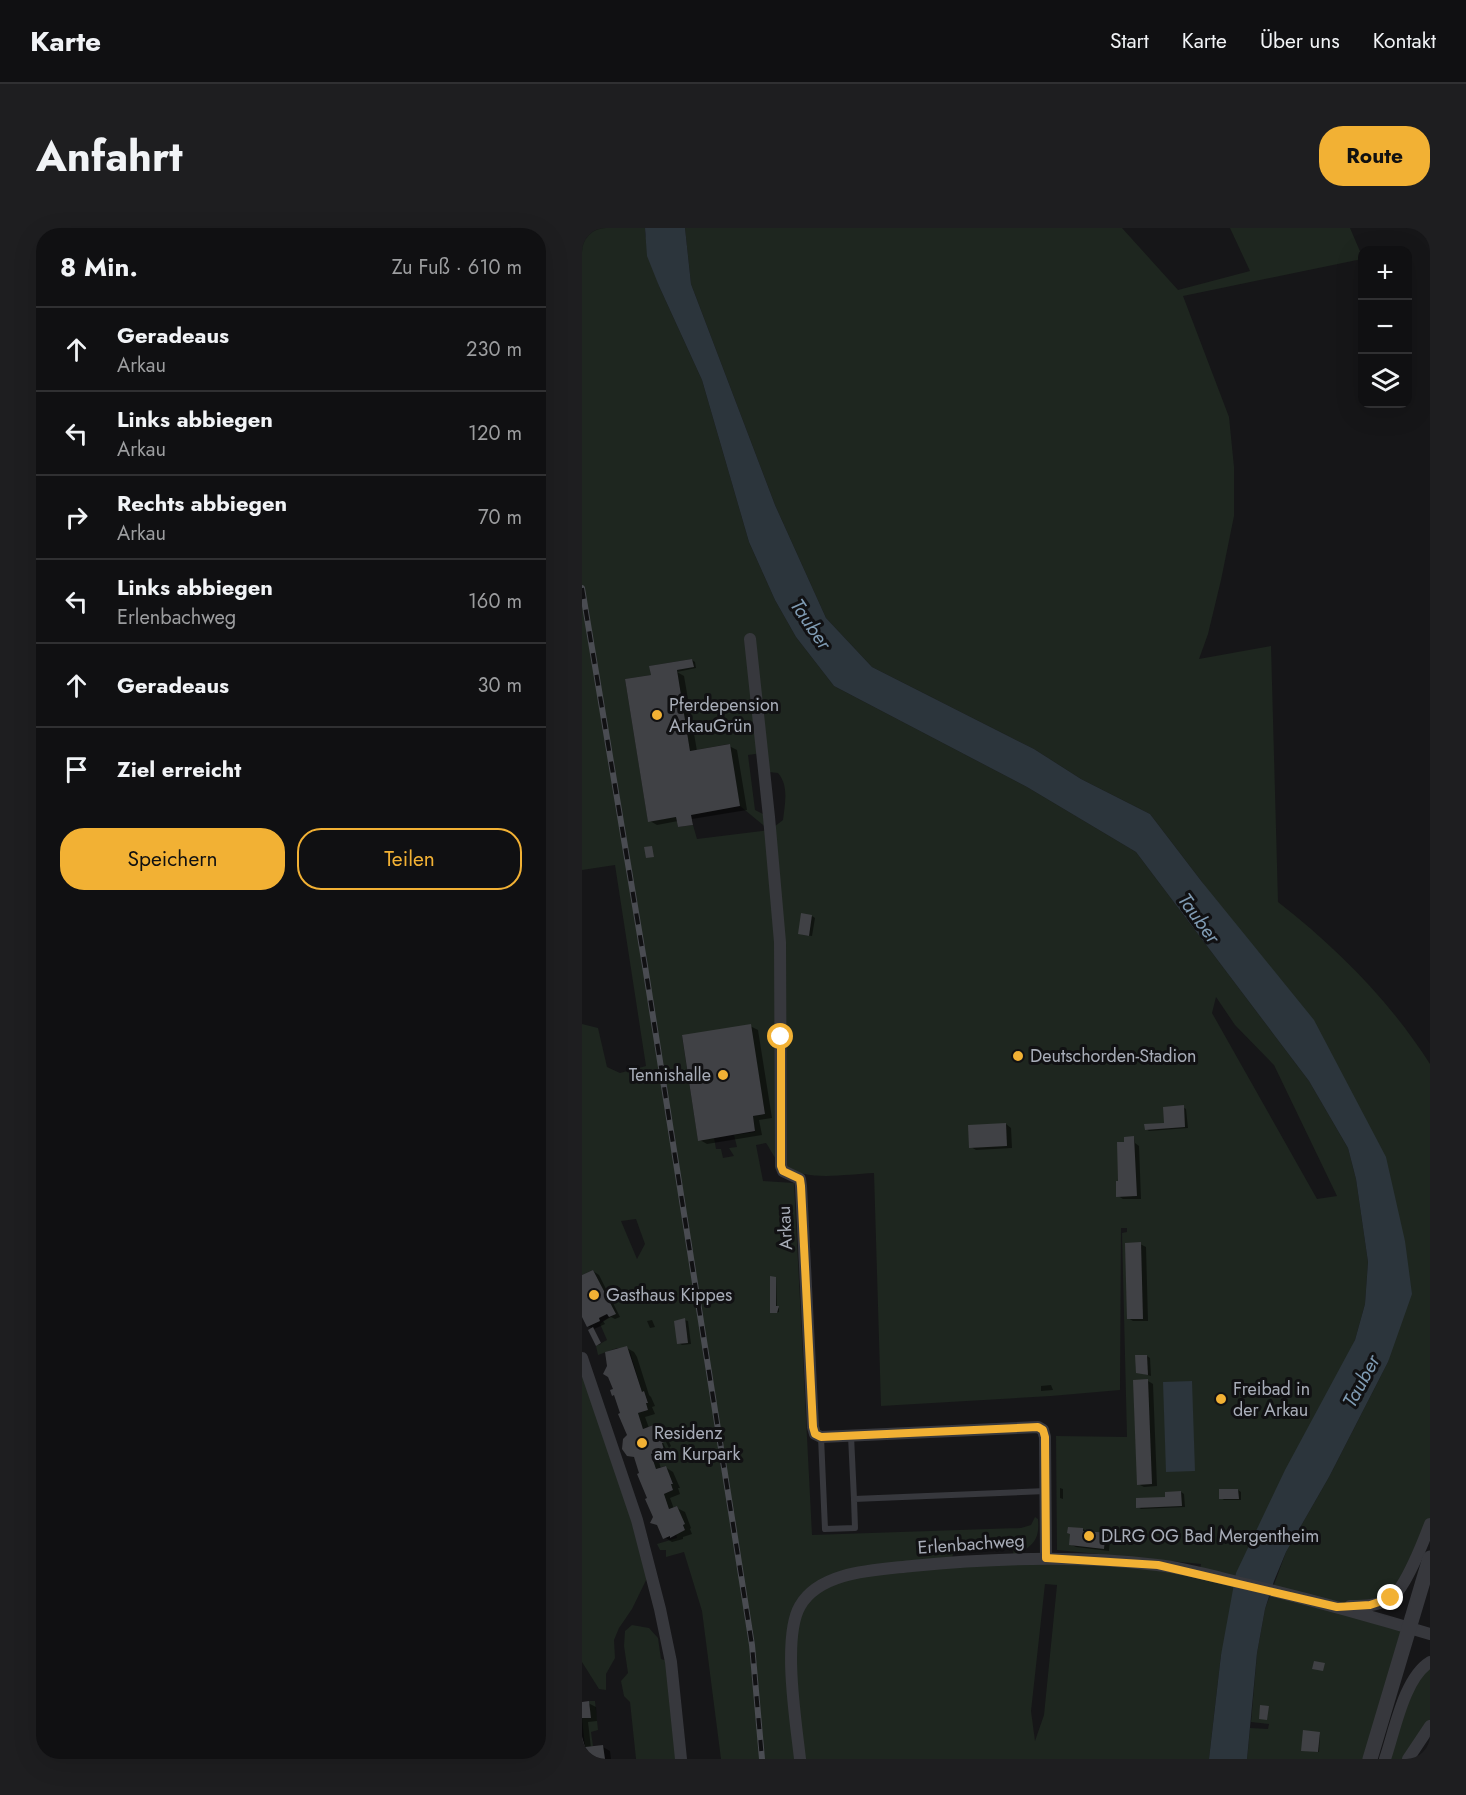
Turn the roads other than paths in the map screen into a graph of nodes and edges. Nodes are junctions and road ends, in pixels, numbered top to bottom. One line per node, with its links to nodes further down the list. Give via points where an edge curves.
1 (750, 639): 4 (street, Arkau, via 780,942 781,1166 800,1179 813,1427)
2 (583, 1363): 15 (street, via 637,1520 660,1609 671,1662)
3 (851, 1436): 4 (street); 5 (street, via 1038,1427 1045,1437); 6 (lane)
4 (821, 1437): 6 (lane, via 825,1529 855,1528)
5 (1046, 1491): 6 (lane); 8 (street)
6 (854, 1499)
7 (1430, 1524): 10 (street, via 1415,1561 1391,1598 1370,1605)
8 (1046, 1558): 10 (street, Erlenbachweg, via 1158,1565); 16 (street, Erlenbachweg, via 960,1561 862,1573 822,1585 806,1598 795,1618 792,1638)
9 (1430, 1558): 11 (street)
10 (1337, 1607): 11 (street, Erlenbachweg)
11 (1410, 1628): 12 (street, Erlenbachweg); 17 (street)
12 (1430, 1634)
13 (1430, 1662): 18 (street, via 1410,1683)
14 (1430, 1726): 19 (street)
15 (681, 1759)
16 (800, 1759)
17 (1370, 1759)
18 (1385, 1759)
19 (1408, 1759)

